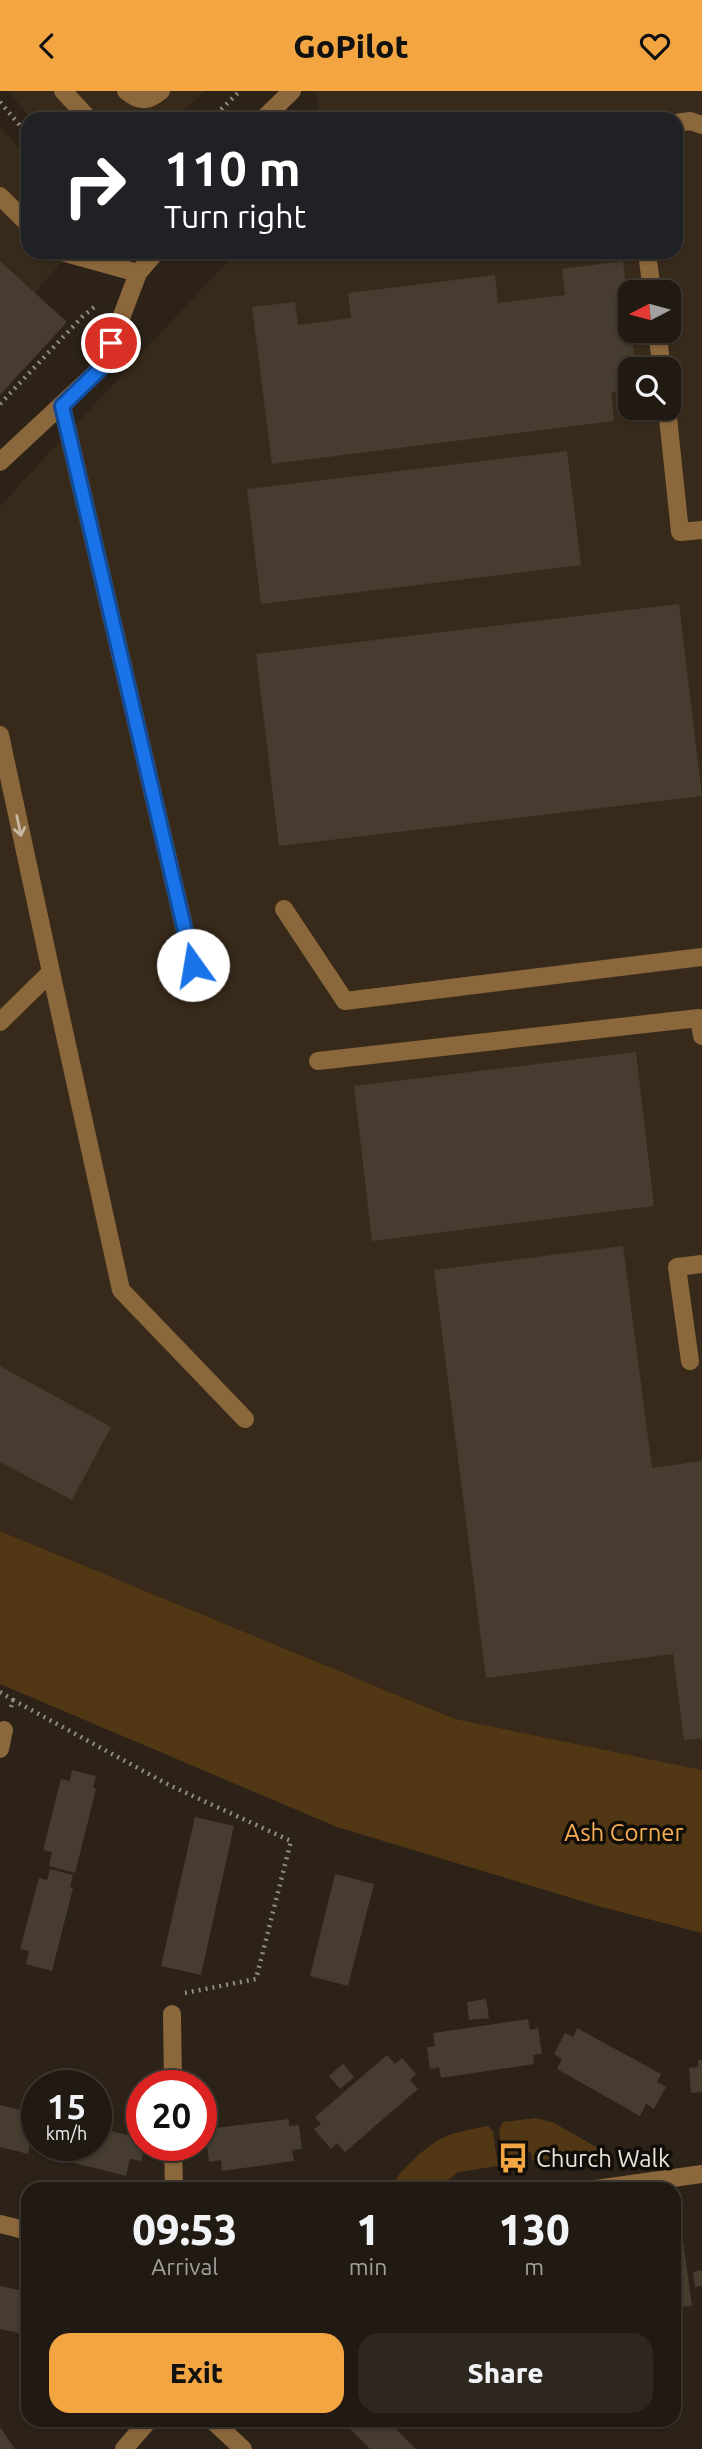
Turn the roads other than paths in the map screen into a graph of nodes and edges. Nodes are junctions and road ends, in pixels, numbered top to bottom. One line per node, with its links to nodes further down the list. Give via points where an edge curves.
1 (126, 91): 2 (street, via 146,100)
2 (161, 91)
3 (292, 91): 6 (street)
4 (69, 98): 5 (street)
5 (82, 112)
6 (270, 112)
7 (683, 122): 8 (street)
8 (702, 125)
9 (0, 196): 10 (street)
10 (21, 216)
11 (87, 259): 14 (street)
12 (150, 259): 14 (street)
13 (648, 259): 15 (street)
14 (138, 273): 16 (street, via 103,366)
15 (650, 280)
16 (62, 406): 18 (street); 23 (street)
17 (668, 420): 19 (street, via 680,532)
18 (0, 462)
19 (702, 530)
20 (0, 735): 24 (street, one-way to 24)
21 (284, 909): 22 (street, via 345,1001)
22 (702, 957)
23 (193, 965)
24 (51, 972): 25 (street); 30 (street, via 121,1290)
25 (0, 1023)
26 (702, 1036): 27 (street, via 699,1018)
27 (318, 1061)
28 (702, 1264): 29 (street, via 677,1267)
29 (690, 1361)
30 (245, 1419)
31 (4, 1730): 32 (street)
32 (0, 1749)
33 (172, 2014): 34 (street)
34 (173, 2070)
35 (173, 2161): 37 (street)
36 (702, 2174): 38 (street)
37 (174, 2182)
38 (645, 2182)
39 (0, 2224): 40 (street)
40 (21, 2229)
41 (143, 2427): 43 (street)
42 (219, 2427): 44 (street)
43 (124, 2449)
44 (243, 2449)

